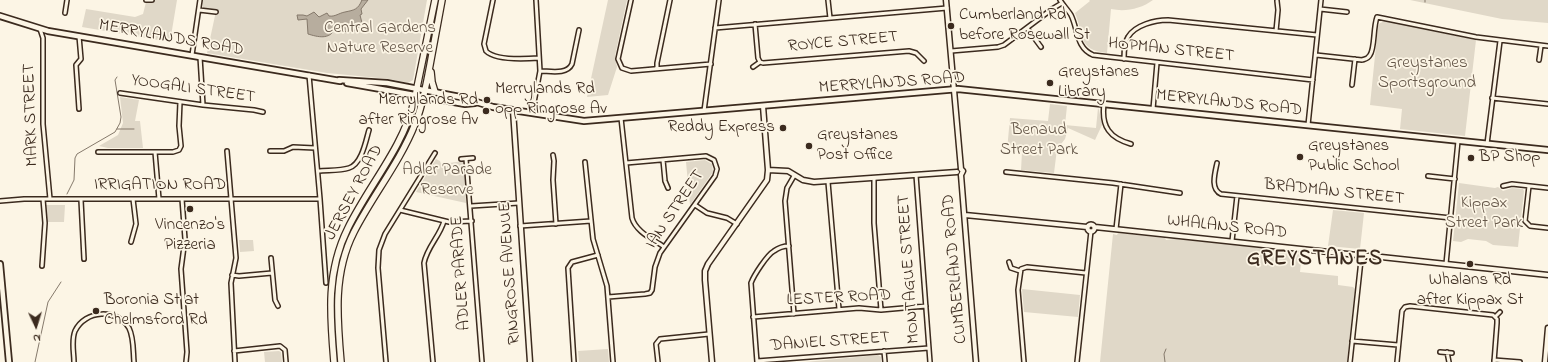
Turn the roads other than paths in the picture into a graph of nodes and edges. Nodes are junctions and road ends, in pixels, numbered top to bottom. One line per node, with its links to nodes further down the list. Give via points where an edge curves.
1 (67, 0): 23 (street)
2 (146, 0): 3 (street)
3 (152, 0)
4 (200, 0): 20 (street)
5 (434, 0): 60 (highway, JERSEY ROAD)
6 (442, 0): 51 (highway, JERSEY ROAD)
7 (493, 0): 39 (street, via 484,44)
8 (536, 0): 44 (street)
9 (631, 0): 54 (street, via 619,64 629,71)
10 (670, 0): 54 (street)
11 (719, 0): 27 (street)
12 (828, 0): 25 (street)
13 (946, 0): 18 (street, CUMBERLAND ROAD)
14 (1060, 0): 17 (street, HOPMAN STREET)
15 (1321, 0): 19 (street)
16 (1277, 1): 31 (street)
17 (1062, 3): 28 (street); 45 (street, HOPMAN STREET, via 1071,16 1080,45 1087,53)
18 (947, 8): 25 (street); 38 (street, CUMBERLAND ROAD)
19 (1320, 9): 22 (street); 32 (street)
20 (199, 10): 21 (street); 41 (street)
21 (216, 12)
22 (1347, 12)
23 (65, 13)
24 (0, 16): 29 (main road, MERRYLANDS ROAD)
25 (830, 18): 26 (street)
26 (755, 24): 27 (street); 49 (street)
27 (715, 28): 52 (street)
28 (1027, 28): 35 (street); 38 (street, via 1002,46)
29 (40, 29): 33 (main road, MERRYLANDS ROAD); 121 (street, MARK STREET, via 43,38 43,124)
30 (579, 30): 55 (street, via 569,70)
31 (1276, 31): 32 (street); 45 (street, via 1159,20 1131,33 1127,38)
32 (1317, 35): 42 (street)
33 (79, 36): 41 (main road, MERRYLANDS ROAD); 74 (street, via 81,59 76,65)
34 (1500, 41): 36 (street); 46 (street, via 1377,17 1370,55 1366,59); 67 (street)
35 (1041, 46)
36 (1541, 46): 37 (street); 47 (street)
37 (1548, 46)
38 (951, 51): 61 (street, CUMBERLAND ROAD)
39 (486, 52): 40 (street); 44 (street, via 515,59)
40 (481, 54)
41 (192, 55): 43 (main road, MERRYLANDS ROAD)
42 (1316, 55): 46 (street); 58 (street)
43 (200, 56): 56 (main road, MERRYLANDS ROAD); 72 (street)
44 (539, 58): 55 (street)
45 (1124, 59): 50 (street, HOPMAN STREET)
46 (1355, 59): 59 (street)
47 (1539, 60)
48 (924, 61): 49 (street, ROYCE STREET, via 916,53 909,51)
49 (760, 62): 53 (street)
50 (1157, 63): 58 (street, HOPMAN STREET); 75 (street)
51 (430, 64): 62 (highway, JERSEY ROAD); 63 (highway)
52 (711, 64): 54 (street); 77 (street)
53 (753, 67)
54 (657, 68)
55 (540, 71): 79 (street)
56 (308, 75): 57 (main road, MERRYLANDS ROAD); 86 (street, JERSEY ROAD)
57 (339, 80): 60 (main road, MERRYLANDS ROAD, via 369,81); 65 (main road, MERRYLANDS ROAD, via 354,85)
58 (1313, 80): 81 (street)
59 (1352, 85)
60 (417, 89): 62 (main road, MERRYLANDS ROAD); 65 (highway, JERSEY ROAD)
61 (954, 89): 70 (main road, MERRYLANDS ROAD); 73 (main road, MERRYLANDS ROAD); 105 (street, CUMBERLAND ROAD)
62 (425, 90): 63 (main road, MERRYLANDS ROAD); 66 (highway, JERSEY ROAD)
63 (435, 92): 69 (main road, MERRYLANDS ROAD, via 467,98)
64 (120, 93): 68 (street, YOOGALI STREET)
65 (416, 95): 66 (main road, MERRYLANDS ROAD); 198 (highway, JERSEY ROAD, via 405,131 352,220 340,246 330,297)
66 (424, 97): 69 (main road, MERRYLANDS ROAD, via 465,104); 199 (highway, JERSEY ROAD, via 410,136 352,236 344,257 337,309)
67 (1492, 98): 71 (street); 85 (street)
68 (180, 102): 72 (street, YOOGALI STREET); 87 (street)
69 (477, 103): 76 (main road, MERRYLANDS ROAD)
70 (1104, 104): 75 (main road, MERRYLANDS ROAD); 84 (street, via 1103,116 1107,128 1116,138)
71 (1548, 104)
72 (203, 105): 78 (street, YOOGALI STREET)
73 (762, 106): 77 (main road, MERRYLANDS ROAD); 103 (street)
74 (79, 109)
75 (1153, 109): 81 (main road, MERRYLANDS ROAD)
76 (513, 110): 79 (main road, MERRYLANDS ROAD); 129 (street, RINGROSE AVENUE)
77 (704, 111): 80 (main road, MERRYLANDS ROAD)
78 (263, 112)
79 (532, 113): 80 (main road, MERRYLANDS ROAD, via 584,121)
80 (621, 118): 101 (street)
81 (1308, 125): 83 (main road, MERRYLANDS ROAD)
82 (369, 130): 104 (street, via 363,151 354,165 349,168)
83 (1458, 141): 85 (main road, MERRYLANDS ROAD); 111 (street)
84 (1131, 144)
85 (1487, 144): 88 (main road, MERRYLANDS ROAD)
86 (315, 148): 90 (street, via 293,147 284,151); 104 (street, JERSEY ROAD)
87 (179, 150): 92 (street); 93 (street)
88 (1548, 150)
89 (227, 151): 125 (street)
90 (270, 151)
91 (98, 152): 92 (street)
92 (155, 152): 123 (street)
93 (183, 153)
94 (434, 153): 132 (street)
95 (553, 155): 138 (street)
96 (473, 158): 98 (street)
97 (461, 159): 98 (street)
98 (466, 159): 131 (street, ADLER PARADE)
99 (663, 160): 101 (street, IAN STREET); 116 (street); 130 (street, IAN STREET, via 706,156 715,162 716,174)
100 (585, 162): 135 (street)
101 (626, 163): 149 (street, via 633,222)
102 (1217, 163): 119 (street, BRADMAN STREET, via 1214,191)
103 (768, 170): 108 (street, via 785,171); 139 (street, via 768,178 764,185)
104 (318, 171): 126 (street, JERSEY ROAD)
105 (960, 172): 107 (street); 133 (street, CUMBERLAND ROAD)
106 (1006, 172): 113 (street)
107 (916, 175): 110 (street); 170 (street, MONTAGUE STREET)
108 (794, 176): 112 (street, via 809,182); 148 (street, via 785,194)
109 (1428, 176): 111 (street)
110 (874, 178): 112 (street); 172 (street, via 874,223)
111 (1455, 179): 134 (street)
112 (828, 182): 171 (street)
113 (1121, 184): 118 (street); 144 (street)
114 (1503, 186): 115 (street)
115 (1529, 186): 117 (street); 143 (street, via 1525,221 1530,226)
116 (668, 188)
117 (1548, 188)
118 (1180, 192)
119 (1237, 196): 134 (street, BRADMAN STREET); 146 (street)
120 (43, 199): 121 (street, IRRIGATION ROAD); 128 (street, IRRIGATION ROAD); 157 (street, via 45,223)
121 (50, 199): 127 (street, IRRIGATION ROAD)
122 (133, 199): 123 (street, IRRIGATION ROAD); 127 (street, IRRIGATION ROAD); 147 (street, via 136,223)
123 (159, 199): 124 (street, IRRIGATION ROAD)
124 (182, 199): 125 (street, IRRIGATION ROAD); 195 (street, via 185,239 181,269)
125 (230, 199): 126 (street, IRRIGATION ROAD); 159 (street, via 236,258)
126 (320, 199): 165 (street, JERSEY ROAD)
127 (81, 200): 153 (street)
128 (0, 201)
129 (519, 203): 131 (street); 140 (street, RINGROSE AVENUE)
130 (695, 204): 139 (street, via 707,213); 149 (street, IAN STREET)
131 (470, 206): 137 (street, ADLER PARADE)
132 (400, 210): 136 (street); 200 (street, via 382,239 377,261)
133 (964, 215): 141 (street); 211 (street, CUMBERLAND ROAD)
134 (1451, 218): 155 (street)
135 (591, 220): 138 (street); 150 (street)
136 (444, 221): 137 (street); 201 (street, via 424,263)
137 (472, 221): 202 (street, ADLER PARADE)
138 (556, 224): 140 (street)
139 (737, 224): 179 (street, via 705,271)
140 (520, 226): 203 (street, RINGROSE AVENUE)
141 (1087, 227): 142 (street, via 1091,224); 145 (street)
142 (1094, 228): 144 (street, WHALANS ROAD); 145 (street)
143 (1548, 228)
144 (1116, 229): 146 (street, WHALANS ROAD)
145 (1091, 231): 162 (street)
146 (1232, 241): 152 (street, WHALANS ROAD, via 1358,255 1358,258)
147 (131, 242)
148 (789, 246): 174 (street); 175 (street, via 772,252 753,279)
149 (664, 247): 166 (street, IAN STREET, via 655,267)
150 (598, 255): 168 (street); 204 (street, via 572,262 568,268)
151 (271, 258): 161 (street)
152 (1363, 258): 155 (street); 180 (street)
153 (84, 259)
154 (1009, 262): 160 (street, via 1011,268)
155 (1446, 264): 164 (street)
156 (0, 265): 177 (main road)
157 (42, 266)
158 (229, 267): 159 (street)
159 (234, 270): 163 (street)
160 (1020, 271): 162 (street, via 1027,267); 212 (street, via 1018,288)
161 (272, 273): 163 (street); 169 (street)
162 (1086, 273): 213 (street)
163 (232, 275): 185 (street)
164 (1548, 275)
165 (326, 283)
166 (651, 292): 167 (street); 168 (street)
167 (654, 295)
168 (608, 297): 205 (street)
169 (278, 306)
170 (926, 306): 172 (street, LESTER ROAD); 184 (street, MONTAGUE STREET)
171 (839, 309): 172 (street, LESTER ROAD); 174 (street, LESTER ROAD)
172 (880, 310)
173 (1500, 312): 176 (street)
174 (794, 314): 175 (street, LESTER ROAD)
175 (753, 317): 208 (street)
176 (1495, 317): 182 (street, via 1490,314 1406,306 1401,313); 191 (street, via 1497,323)
177 (3, 321): 192 (main road)
178 (1548, 328): 218 (street)
179 (709, 334): 206 (street, via 657,339); 207 (street)
180 (1352, 341): 182 (street); 214 (street)
181 (286, 344): 183 (street)
182 (1398, 345): 215 (street)
183 (283, 348): 185 (street, via 279,346); 197 (street)
184 (929, 348): 186 (street, DANIEL STREET); 210 (street, MONTAGUE STREET)
185 (234, 350): 196 (street)
186 (884, 351): 190 (street, DANIEL STREET); 209 (street)
187 (1440, 352): 188 (street)
188 (1448, 352): 189 (street); 216 (street)
189 (1452, 353)
190 (798, 360): 208 (street, DANIEL STREET)
191 (1494, 361): 217 (street)
192 (9, 362)
193 (74, 362): 194 (street, via 73,341 76,330 87,318 101,314 116,317 128,327)
194 (134, 362)
195 (186, 362)
196 (235, 362)
197 (286, 362)
198 (334, 362)
199 (341, 362)
200 (386, 362)
201 (433, 362)
202 (482, 362)
203 (530, 362)
204 (574, 362)
205 (613, 362)
206 (658, 362)
207 (712, 362)
208 (757, 362)
209 (885, 362)
210 (930, 362)
211 (976, 362)
212 (1024, 362)
213 (1077, 362)
214 (1350, 362)
215 (1397, 362)
216 (1449, 362)
217 (1520, 362)
218 (1545, 362)

